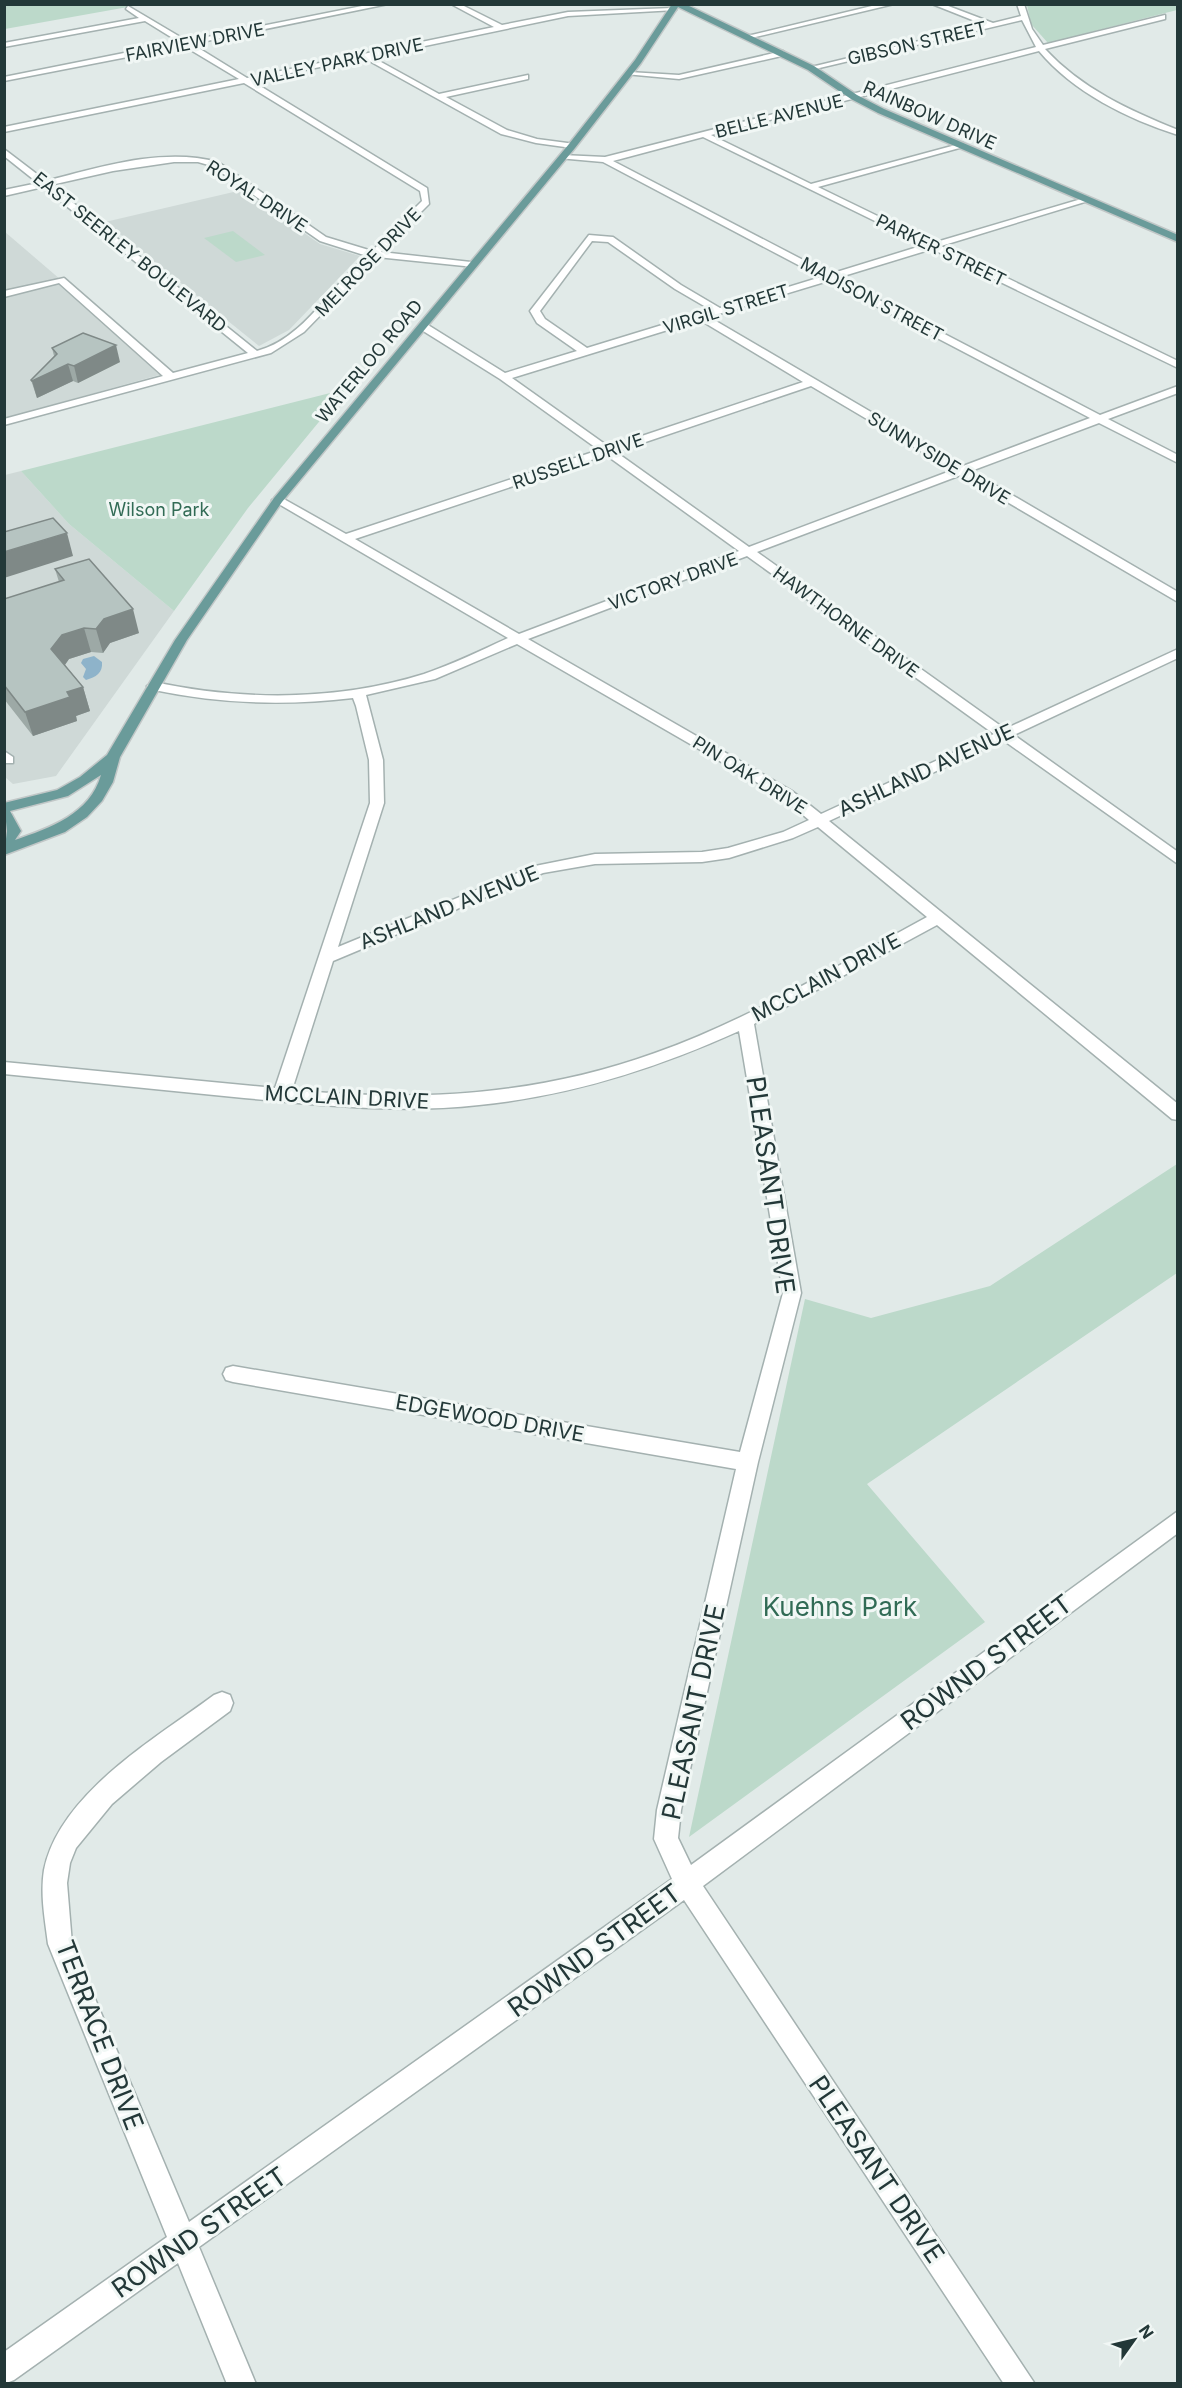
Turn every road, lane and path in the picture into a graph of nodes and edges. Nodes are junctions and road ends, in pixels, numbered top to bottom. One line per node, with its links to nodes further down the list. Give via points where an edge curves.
1 (385, 4): 14 (street, FAIRVIEW DRIVE)
2 (454, 4): 12 (street)
3 (891, 4): 13 (street)
4 (935, 4): 11 (street)
5 (1020, 4): 9 (street)
6 (138, 6): 10 (street, MELROSE DRIVE, via 128,8)
7 (676, 6): 12 (street, VALLEY PARK DRIVE, via 579,13); 13 (main road, RAINBOW DRIVE); 20 (main road, WATERLOO ROAD)
8 (1162, 17): 16 (street, BELLE AVENUE)
9 (1023, 18): 11 (street, GIBSON STREET); 16 (street)
10 (146, 19): 14 (street, MELROSE DRIVE); 15 (street)
11 (992, 25): 19 (street, GIBSON STREET)
12 (502, 28): 18 (street, VALLEY PARK DRIVE)
13 (747, 37): 17 (main road, RAINBOW DRIVE)
14 (186, 43): 22 (street, FAIRVIEW DRIVE); 23 (street, MELROSE DRIVE)
15 (4, 45)
16 (1040, 49): 25 (street, BELLE AVENUE); 27 (street, via 1090,90)
17 (783, 53): 19 (main road, RAINBOW DRIVE); 20 (street, via 679,77)
18 (364, 56): 23 (street, VALLEY PARK DRIVE); 24 (street)
19 (811, 68): 25 (main road, RAINBOW DRIVE)
20 (629, 74): 32 (main road, WATERLOO ROAD)
21 (525, 77): 24 (street)
22 (4, 79)
23 (246, 80): 28 (street, VALLEY PARK DRIVE); 42 (street, MELROSE DRIVE, via 424,190 427,198 423,207)
24 (439, 96): 32 (street, via 508,134)
25 (854, 97): 30 (street, BELLE AVENUE); 31 (main road, RAINBOW DRIVE)
26 (1166, 119): 27 (street)
27 (1150, 122): 29 (street)
28 (4, 130)
29 (1178, 133)
30 (704, 135): 35 (street, BELLE AVENUE); 37 (street, PARKER STREET)
31 (960, 145): 37 (street); 39 (main road, RAINBOW DRIVE)
32 (572, 146): 34 (main road, WATERLOO ROAD)
33 (4, 151): 36 (street, EAST SEERLEY BOULEVARD)
34 (562, 158): 35 (street, MADISON STREET); 43 (main road, WATERLOO ROAD)
35 (605, 160): 44 (street, MADISON STREET)
36 (47, 184): 38 (street, ROYAL DRIVE); 42 (street, ROYAL DRIVE, via 167,159 200,159 215,164 329,243); 50 (street, EAST SEERLEY BOULEVARD)
37 (809, 187): 41 (street, PARKER STREET)
38 (4, 193)
39 (1085, 199): 40 (main road, RAINBOW DRIVE); 41 (street, VIRGIL STREET)
40 (1178, 239)
41 (932, 246): 44 (street, VIRGIL STREET); 51 (street, PARKER STREET)
42 (376, 253): 43 (street, ROYAL DRIVE); 50 (street, MELROSE DRIVE, via 301,332)
43 (471, 265): 48 (main road, WATERLOO ROAD)
44 (830, 277): 46 (street, VIRGIL STREET); 56 (street, MADISON STREET)
45 (4, 294): 52 (street, via 61,280)
46 (719, 311): 47 (street, VIRGIL STREET); 49 (street, via 610,239 589,238 535,311 541,321)
47 (701, 317): 49 (street, VIRGIL STREET); 54 (street, SUNNYSIDE DRIVE)
48 (424, 327): 53 (street, HAWTHORNE DRIVE); 61 (main road, WATERLOO ROAD)
49 (585, 352): 53 (street, VIRGIL STREET)
50 (255, 354): 52 (street, MELROSE DRIVE)
51 (1178, 365)
52 (171, 377): 57 (street, MELROSE DRIVE)
53 (504, 377): 58 (street, HAWTHORNE DRIVE)
54 (812, 382): 58 (street, RUSSELL DRIVE); 60 (street, SUNNYSIDE DRIVE)
55 (1178, 389): 56 (street, VICTORY DRIVE)
56 (1100, 418): 59 (street, MADISON STREET); 60 (street, VICTORY DRIVE)
57 (4, 422)
58 (607, 451): 62 (street, RUSSELL DRIVE); 63 (street, HAWTHORNE DRIVE)
59 (1178, 460)
60 (961, 471): 63 (street, VICTORY DRIVE); 64 (street, SUNNYSIDE DRIVE)
61 (278, 500): 62 (street, PIN OAK DRIVE); 67 (main road, WATERLOO ROAD, via 181,640)
62 (344, 539): 65 (street, PIN OAK DRIVE)
63 (749, 552): 65 (street, VICTORY DRIVE); 69 (street, HAWTHORNE DRIVE)
64 (1178, 598)
65 (519, 638): 68 (street, VICTORY DRIVE, via 440,672); 73 (street, PIN OAK DRIVE, via 787,794)
66 (1178, 653): 69 (street, ASHLAND AVENUE)
67 (154, 686): 68 (street, VICTORY DRIVE, via 239,699); 70 (main road, WATERLOO ROAD)
68 (358, 692): 77 (street, via 374,741 379,785 370,828)
69 (1003, 734): 73 (street, ASHLAND AVENUE); 75 (street, HAWTHORNE DRIVE)
70 (113, 757): 71 (main road, WATERLOO ROAD, via 66,794); 74 (main road, WATERLOO ROAD, via 106,782 82,814 60,829)
71 (4, 808)
72 (4, 813): 74 (main road, via 14,831)
73 (820, 819): 76 (street, PIN OAK DRIVE); 77 (street, ASHLAND AVENUE, via 788,835 729,853 665,859 595,859 540,869)
74 (4, 849)
75 (1178, 859)
76 (939, 917): 78 (street, MCCLAIN DRIVE); 81 (street, PIN OAK DRIVE)
77 (326, 958): 80 (street)
78 (745, 1020): 80 (street, MCCLAIN DRIVE, via 661,1058 572,1084 505,1097 413,1104); 83 (street, PLEASANT DRIVE, via 792,1293)
79 (4, 1068): 80 (street, MCCLAIN DRIVE)
80 (282, 1094)
81 (1178, 1114)
82 (233, 1374): 83 (street, EDGEWOOD DRIVE)
83 (748, 1462): 86 (street, PLEASANT DRIVE, via 669,1810 666,1839)
84 (1178, 1520): 86 (street, ROWND STREET)
85 (222, 1703): 87 (street, TERRACE DRIVE, via 99,1797 74,1829 58,1862 54,1899 60,1944)
86 (687, 1883): 87 (street, ROWND STREET); 90 (street, PLEASANT DRIVE)
87 (183, 2244): 88 (street, ROWND STREET); 89 (street, TERRACE DRIVE)
88 (4, 2370)
89 (242, 2384)
90 (1021, 2384)

